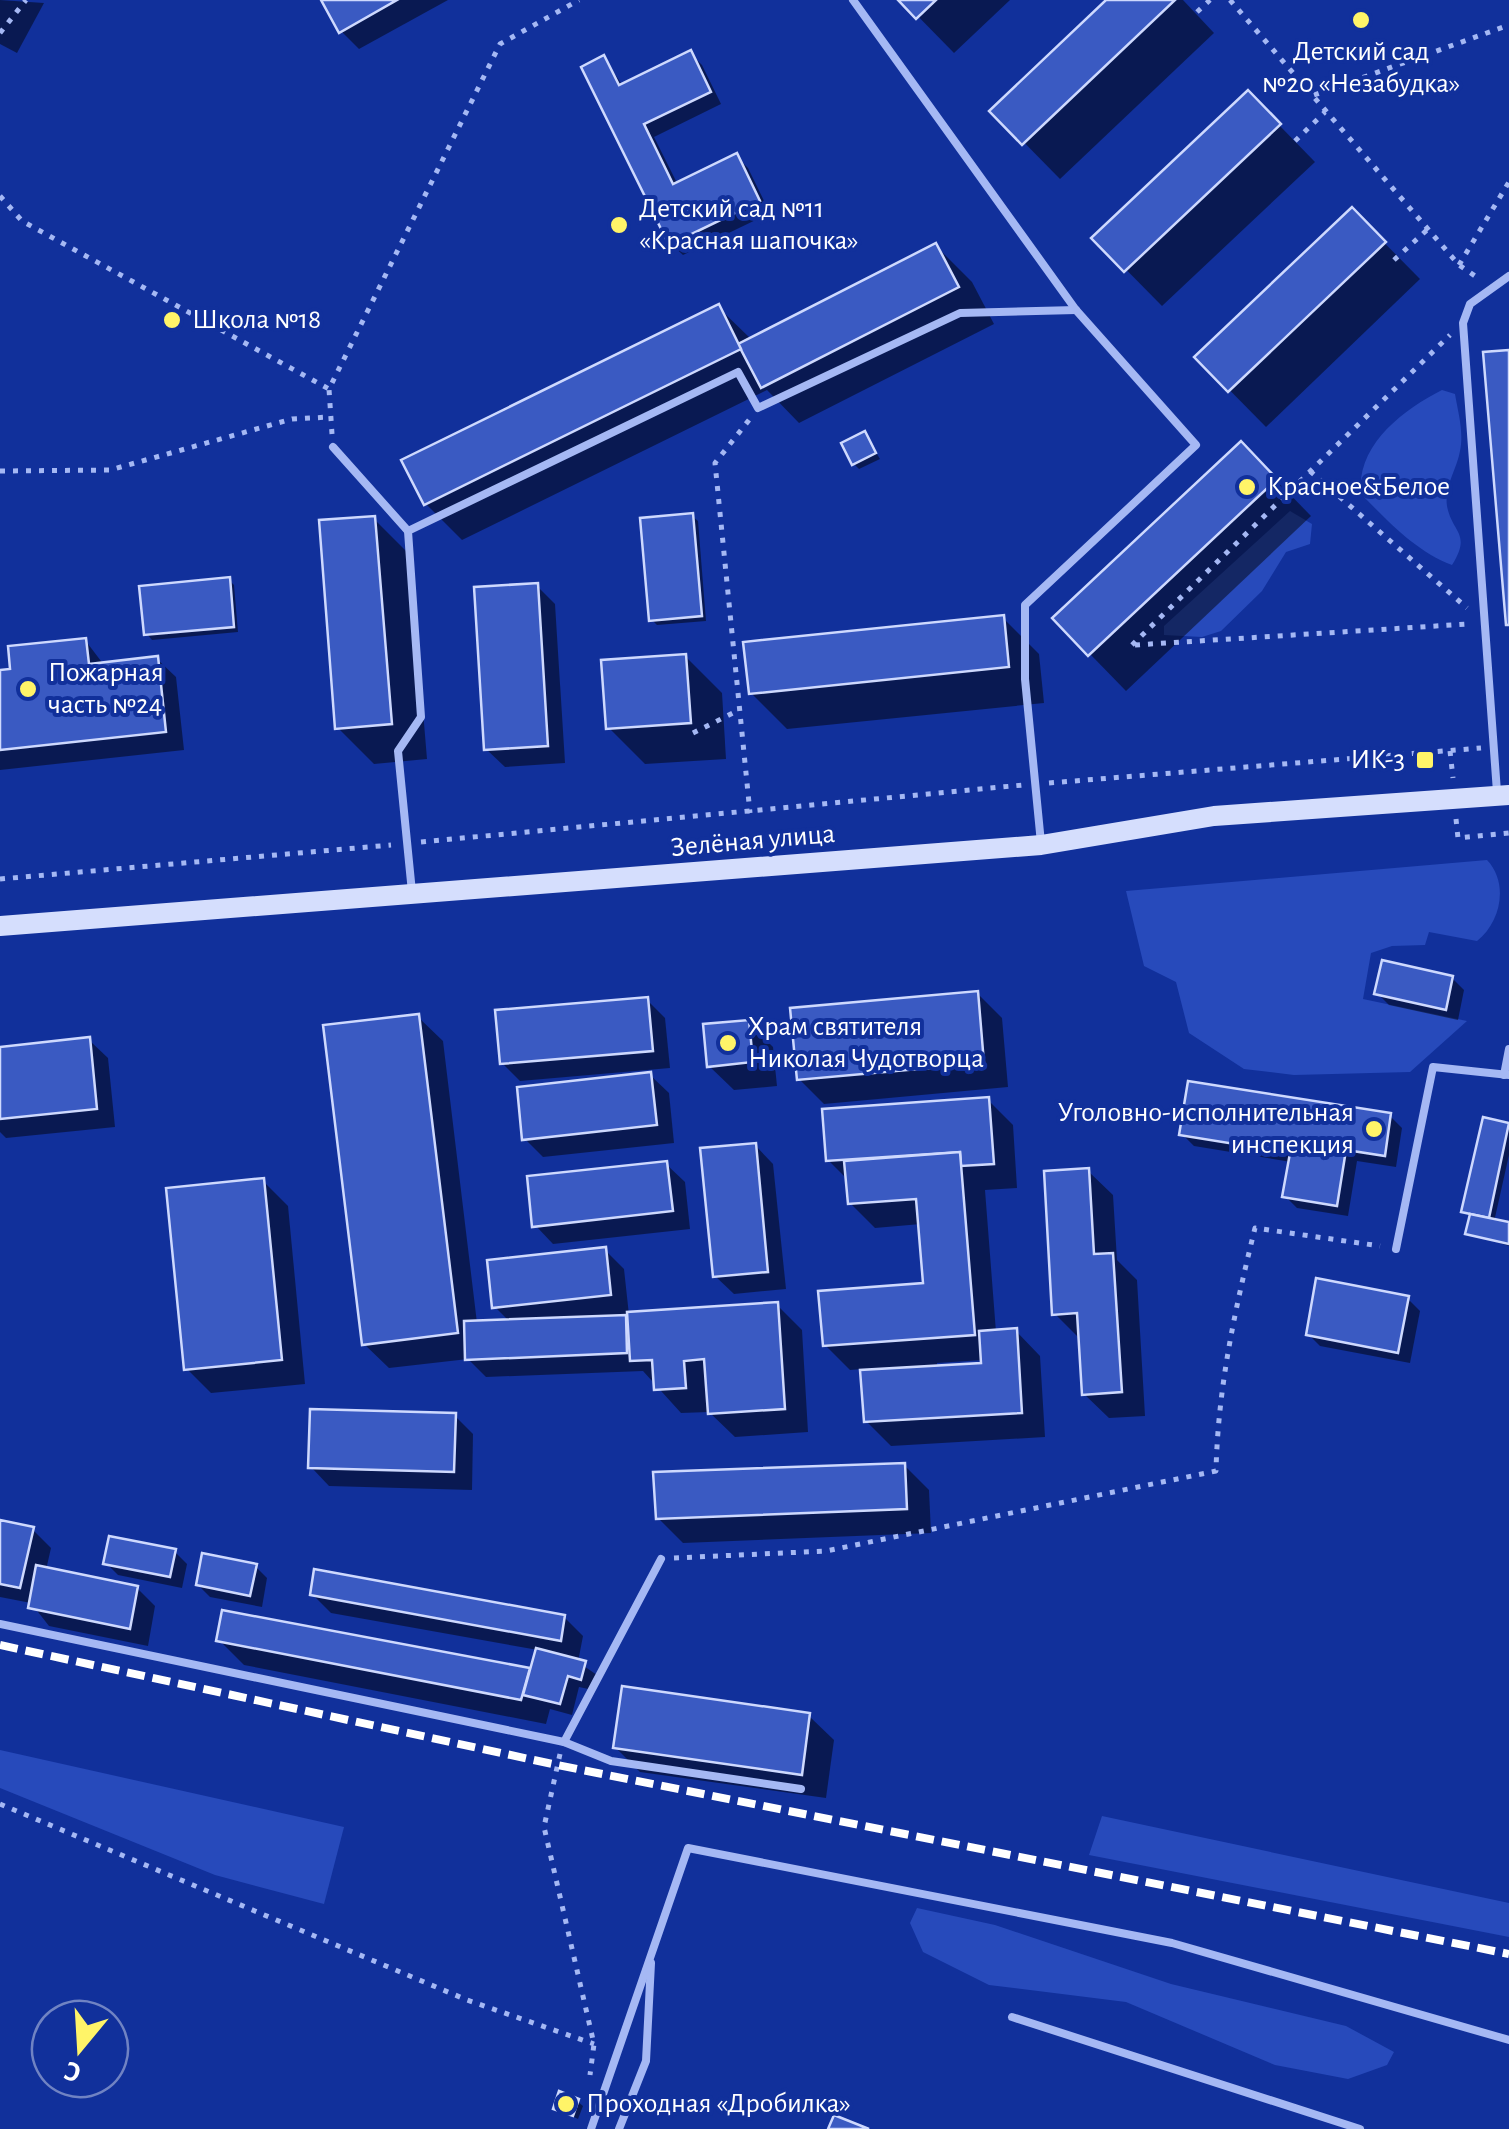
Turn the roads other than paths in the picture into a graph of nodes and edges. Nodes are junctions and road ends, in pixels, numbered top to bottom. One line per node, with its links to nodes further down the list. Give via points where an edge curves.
1 (852, 0): 3 (lane)
2 (1509, 276): 6 (lane, via 1470,304 1463,323)
3 (1076, 310): 5 (lane, via 960,313 758,408 738,372); 7 (lane, via 1196,445 1024,605)
4 (334, 448): 5 (lane)
5 (408, 531): 8 (lane, via 421,717 398,751)
6 (1503, 796): 7 (main road, Зелёная улица, via 1214,816)
7 (1042, 845): 8 (main road, Зелёная улица)
8 (412, 895): 9 (main road, Зелёная улица)
9 (0, 926)
10 (1509, 1049): 11 (lane)
11 (1507, 1075): 12 (lane, via 1433,1067)
12 (1396, 1249)
13 (661, 1559): 15 (lane)
14 (0, 1624): 15 (lane)
15 (564, 1742): 16 (lane, via 611,1761)
16 (802, 1788)
17 (652, 1954): 19 (lane, via 688,1848 1172,1943); 20 (lane); 21 (lane, via 646,2061)
18 (1012, 2017): 22 (lane)
19 (1509, 2040)
20 (591, 2129)
21 (619, 2129)
22 (1360, 2129)

